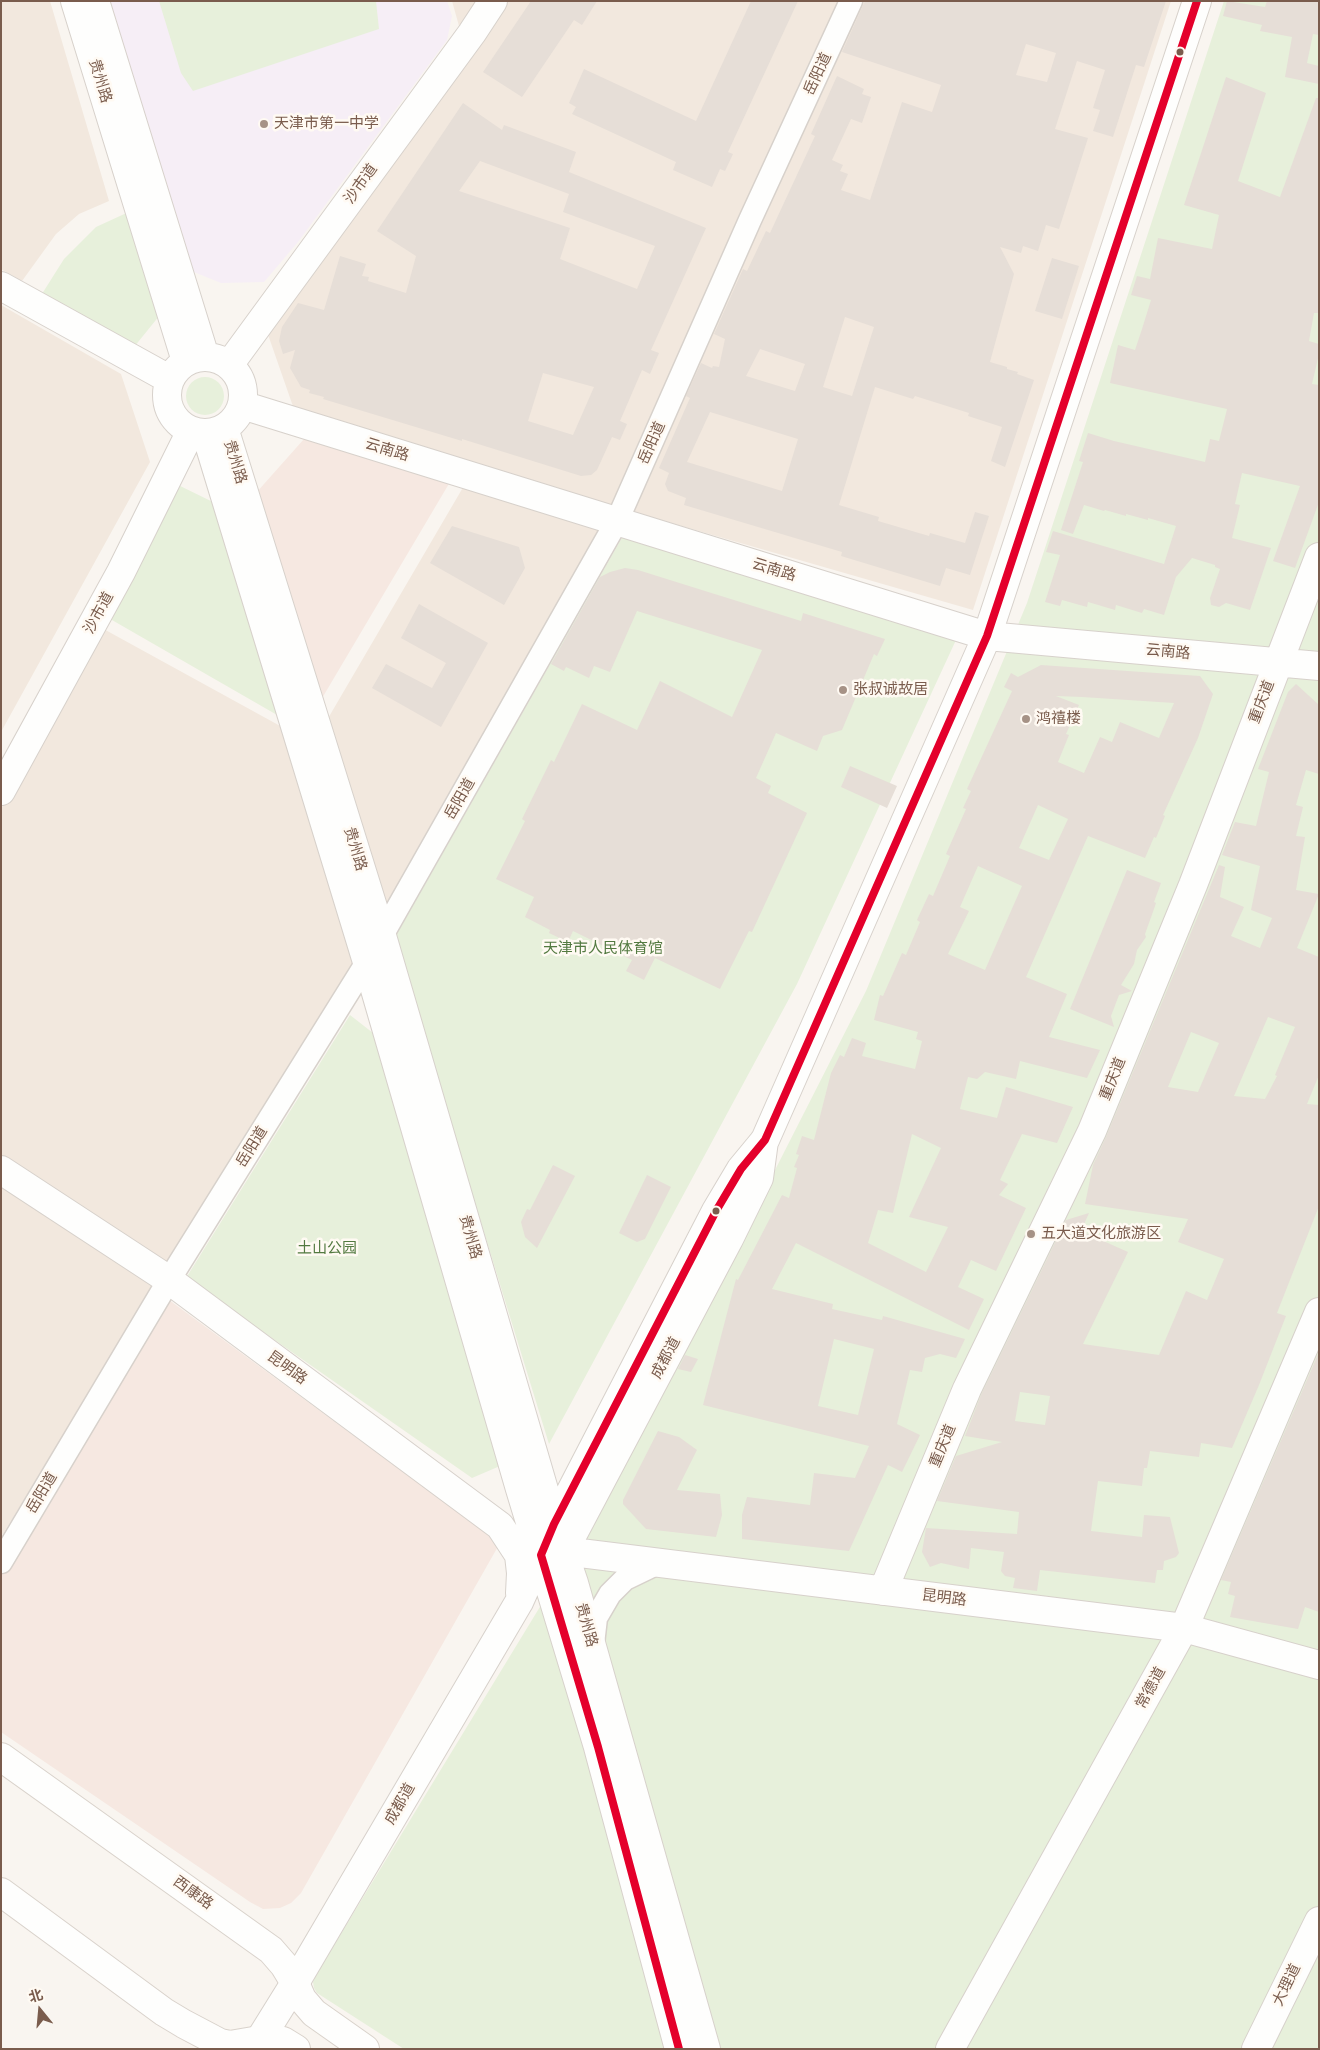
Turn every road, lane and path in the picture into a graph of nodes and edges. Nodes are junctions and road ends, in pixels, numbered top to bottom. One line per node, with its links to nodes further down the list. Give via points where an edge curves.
1 (75, 1): 7 (street, 贵州路)
2 (95, 1): 7 (street, 贵州路)
3 (493, 1): 7 (street, 沙市道, via 472,34)
4 (851, 1): 10 (street, 岳阳道)
5 (1196, 1): 12 (street, 成都道)
6 (1, 286): 7 (street)
7 (197, 365): 8 (street, 贵州路, via 236,373 241,383); 9 (street, 贵州路, via 166,397 172,415 180,425)
8 (242, 405): 9 (street, 贵州路, via 232,422); 10 (street, 云南路)
9 (207, 431): 15 (street, 沙市道, via 121,572); 16 (street, 贵州路); 17 (street, 贵州路)
10 (617, 521): 12 (street, 云南路); 16 (street, 岳阳道)
11 (1319, 557): 13 (street, 重庆道)
12 (987, 636): 13 (street, 云南路); 18 (street, 成都道)
13 (1278, 662): 14 (street, 云南路); 28 (street, 重庆道, via 1193,885 1092,1131 966,1389)
14 (1319, 666)
15 (1, 791)
16 (382, 936): 17 (street, 岳阳道); 23 (street, 贵州路)
17 (367, 962): 20 (street, 岳阳道); 25 (street, 贵州路, via 520,1489)
18 (765, 1140): 22 (street, 成都道, via 716,1211); 25 (street, 成都道, via 759,1178 729,1239)
19 (1, 1170): 20 (street, 昆明路)
20 (169, 1280): 26 (street, 岳阳道); 29 (street, 昆明路, via 500,1526 519,1555)
21 (1319, 1312): 30 (street, 常德道)
22 (594, 1448): 23 (street, via 577,1461 562,1465 546,1464); 24 (street, 成都道)
23 (535, 1458): 24 (street, 贵州路)
24 (554, 1524): 25 (street, 贵州路)
25 (553, 1553): 27 (street, 昆明路); 29 (street, 成都道); 31 (street, 贵州路); 40 (street, 贵州路, via 598,1747)
26 (1, 1562)
27 (656, 1564): 28 (street, 昆明路); 31 (street, via 625,1579 610,1594 596,1618)
28 (883, 1590): 30 (street, 昆明路)
29 (519, 1602): 36 (street, 成都道)
30 (1184, 1628): 32 (street, 昆明路); 42 (street, 常德道)
31 (593, 1650): 41 (street, 贵州路)
32 (1319, 1666)
33 (1, 1757): 36 (street, 西康路, via 259,1940 271,1950)
34 (1, 1892): 37 (street, via 184,2024 220,2043)
35 (1319, 1921): 43 (street, 大理道)
36 (295, 1983): 37 (street, 成都道); 39 (street, 西康路, via 302,1999 314,2013)
37 (257, 2044): 38 (street, via 271,2038)
38 (296, 2049)
39 (365, 2049)
40 (678, 2049)
41 (706, 2049)
42 (950, 2049)
43 (1256, 2049)

